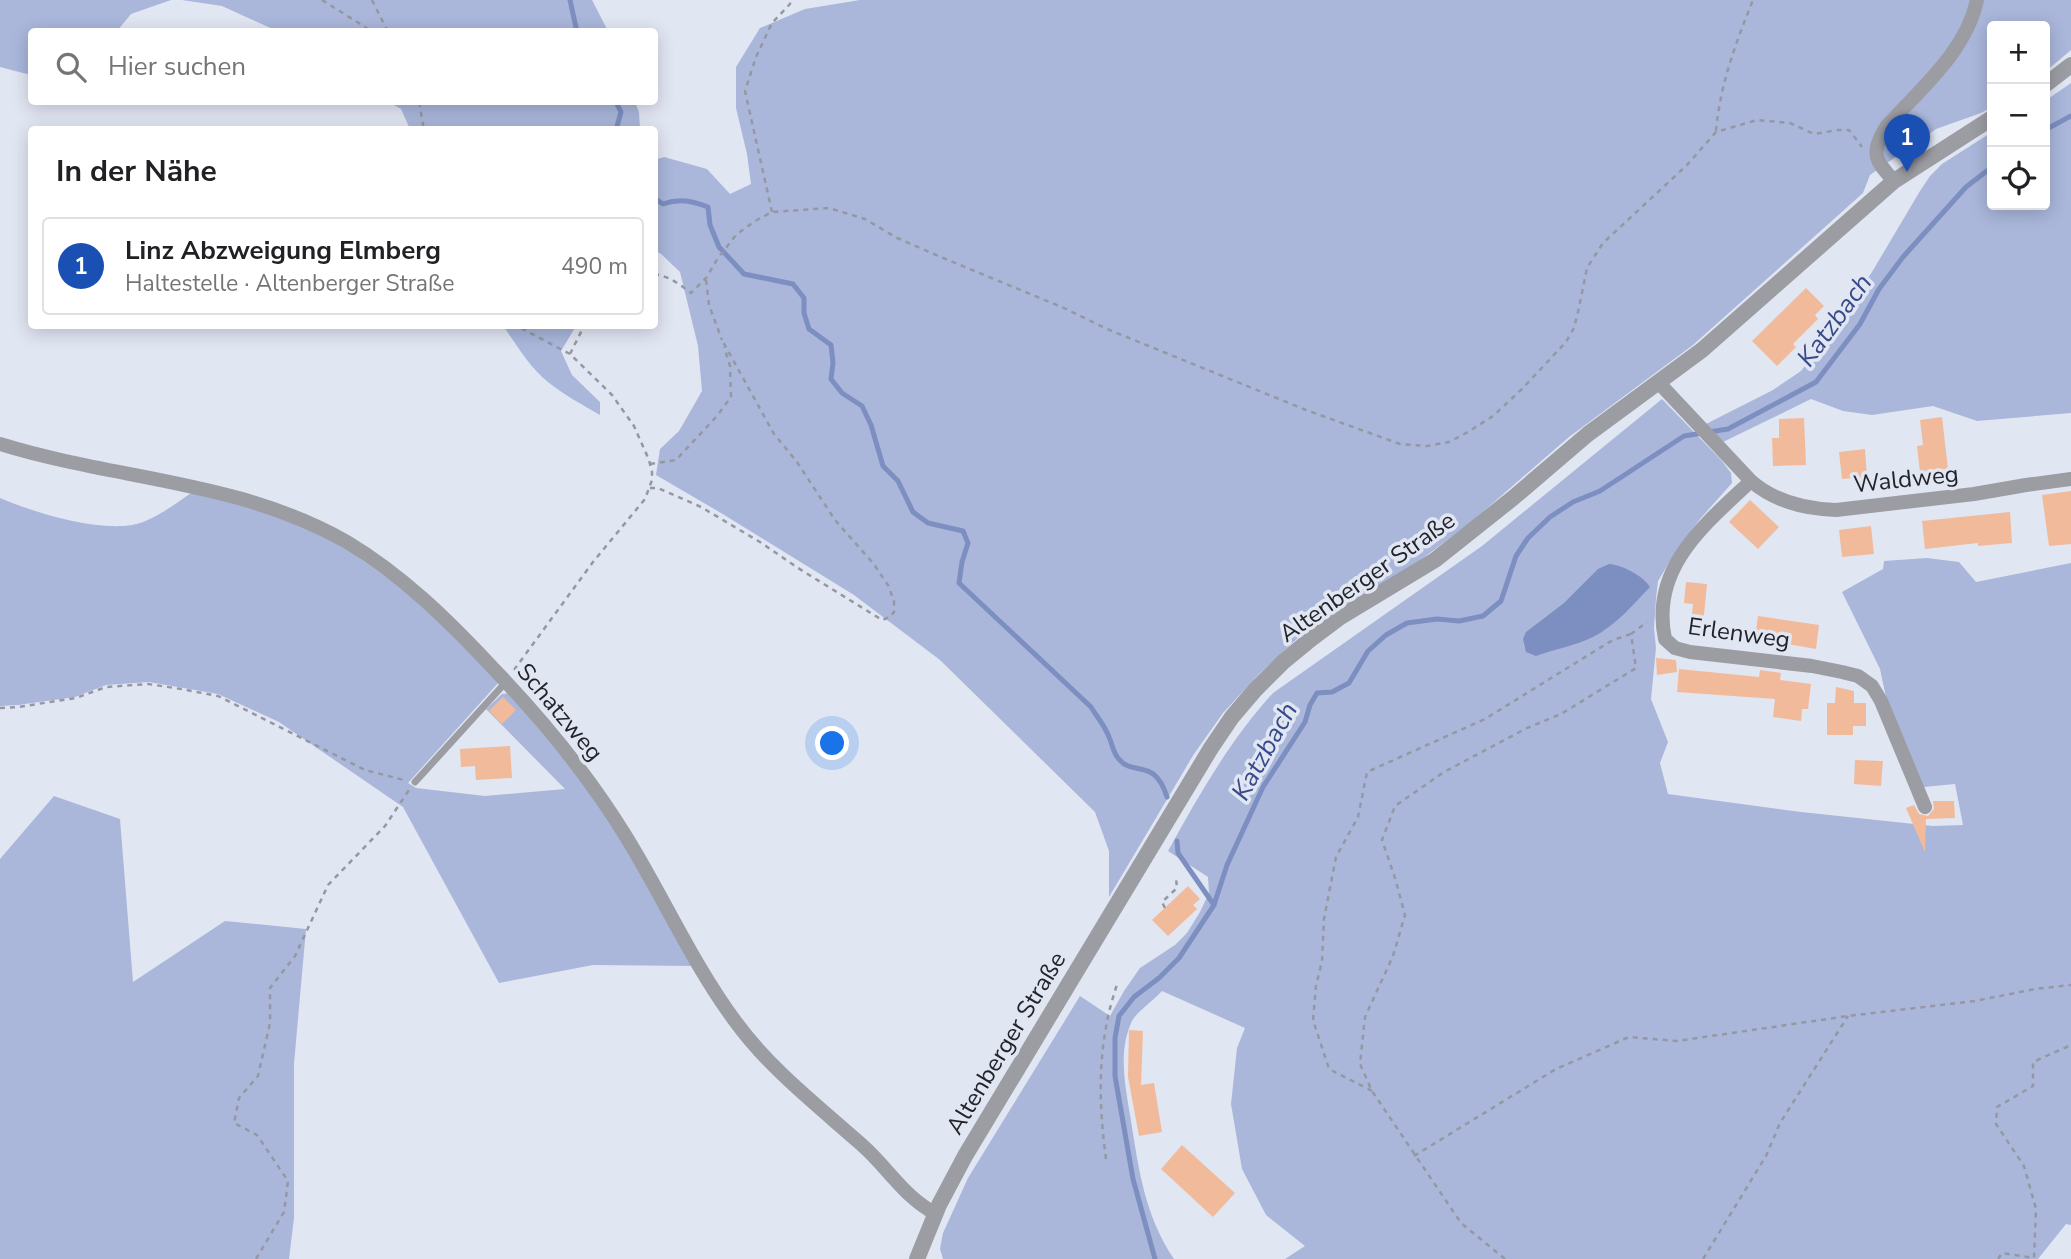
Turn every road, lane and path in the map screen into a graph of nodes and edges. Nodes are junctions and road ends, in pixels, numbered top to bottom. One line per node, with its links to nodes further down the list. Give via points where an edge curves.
1 (323, 0): 6 (path)
2 (372, 0): 7 (path)
3 (790, 0): 16 (path, via 772,23 745,91)
4 (1753, 0): 13 (path, via 1735,44 1718,106)
5 (1977, 0): 14 (street, via 1964,37 1886,127)
6 (367, 28)
7 (386, 28)
8 (2071, 65): 9 (street)
9 (2046, 84)
10 (420, 105): 12 (path)
11 (1987, 121): 15 (street, Altenberger Straße)
12 (423, 126)
13 (1716, 132): 14 (path, via 1757,120 1790,123 1814,134 1849,130 1862,147); 16 (path, via 1594,256 1574,328 1546,365 1493,415 1448,442 1427,446 1400,444 1306,410 1107,330 936,256 865,219 829,208)
14 (1875, 152): 15 (street, via 1878,163)
15 (1894, 181): 23 (street, Altenberger Straße)
16 (772, 212): 18 (path, via 736,235)
17 (658, 274): 18 (path, via 691,293)
18 (706, 278): 21 (path, via 709,305)
19 (522, 329): 22 (path)
20 (583, 329): 22 (path)
21 (722, 340): 25 (path, via 730,366 731,397 676,460); 28 (path, via 774,434 888,586 894,612 882,620 701,507)
22 (570, 355): 25 (path, via 612,395 634,426)
23 (1659, 383): 27 (street); 44 (street, Altenberger Straße, via 1588,434 1435,561 1311,639 1255,690 1211,748 1153,843 965,1156)
24 (0, 444): 31 (street, Schatzweg, via 242,498 316,526 409,585)
25 (650, 464): 28 (path)
26 (2071, 479): 27 (street, Waldweg, via 1836,510 1774,497)
27 (1751, 481): 29 (street, Erlenweg, via 1697,534 1670,573)
28 (650, 488): 31 (path)
29 (1662, 611): 30 (path); 34 (street, Erlenweg, via 1665,639 1675,648 1842,671 1872,686)
30 (1631, 634): 41 (path, via 1636,668 1560,714 1444,772 1395,806 1382,840 1405,915 1393,956 1365,1017 1360,1064); 41 (path, via 1485,719 1367,772 1358,817 1336,857 1313,1020 1329,1069)
31 (506, 681): 33 (lane); 44 (street, Schatzweg, via 590,783 712,988 756,1048 874,1156 918,1204)
32 (0, 708): 33 (path, via 76,698 106,687 148,684 181,689 218,696 365,770)
33 (415, 782): 45 (path, via 385,826 328,885 295,956 270,988 270,1023 258,1076 239,1098 234,1123 257,1135 288,1181 284,1212)
34 (1925, 807)
35 (1177, 878): 36 (path, via 1177,888 1162,902)
36 (1165, 908)
37 (1117, 984): 43 (path, via 1101,1073)
38 (2071, 985): 39 (path)
39 (1848, 1016): 42 (path, via 1677,1041 1629,1037 1556,1069); 48 (path, via 1780,1123 1766,1156)
40 (2071, 1045): 49 (path, via 2033,1062 2033,1086 1997,1107 1996,1124 2024,1166 2036,1209 2034,1258 2002,1253)
41 (1372, 1091): 42 (path)
42 (1414, 1156): 47 (path, via 1461,1223)
43 (1106, 1159)
44 (936, 1214): 46 (street, Altenberger Straße)
45 (256, 1259)
46 (917, 1259)
47 (1505, 1259)
48 (1703, 1259)
49 (1998, 1259)

